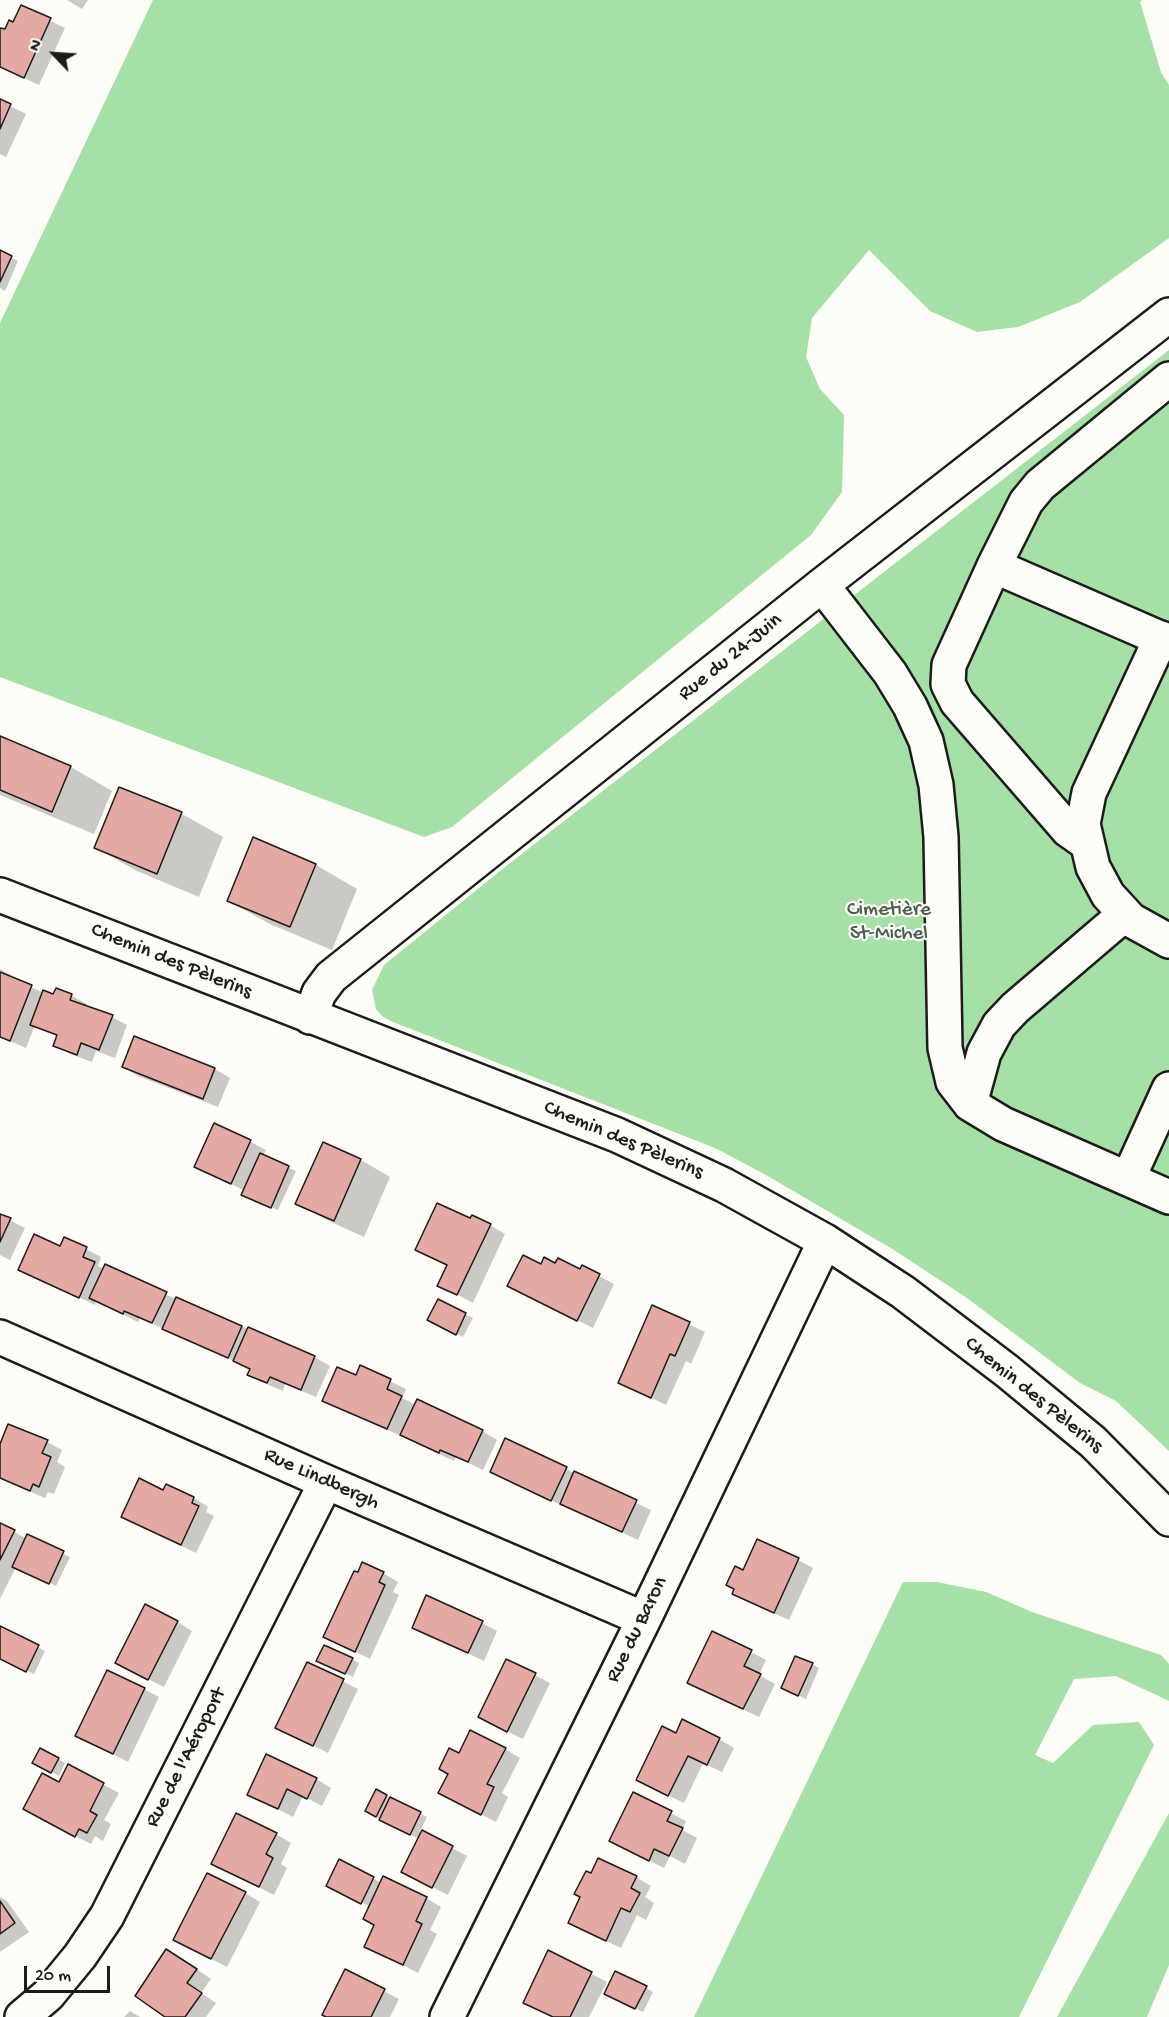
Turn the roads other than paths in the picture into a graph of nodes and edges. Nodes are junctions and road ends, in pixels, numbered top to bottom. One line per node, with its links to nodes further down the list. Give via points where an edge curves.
1 (1169, 315): 4 (street, Rue du 24-Juin)
2 (1169, 379): 3 (street, via 1040,485 1026,501)
3 (994, 566): 5 (street); 6 (street, via 949,665)
4 (822, 585): 7 (street, via 890,673); 12 (street, Rue du 24-Juin, via 331,976)
5 (1165, 640): 8 (street, via 1089,793 1083,824)
6 (948, 684): 7 (street); 8 (street, via 957,702 1068,830)
7 (910, 706): 14 (street, via 926,741 936,785 941,837 945,1048 953,1082)
8 (1085, 842): 10 (street, via 1108,895)
9 (0, 895): 12 (street, Chemin des Pèlerins)
10 (1125, 914): 11 (street); 14 (street, via 999,1025 984,1053)
11 (1169, 941)
12 (310, 1017): 17 (street, Chemin des Pèlerins, via 617,1136 724,1185)
13 (1169, 1089): 15 (street)
14 (970, 1104): 15 (street, via 1003,1124)
15 (1128, 1179): 16 (street)
16 (1169, 1197)
17 (825, 1241): 20 (street, Chemin des Pèlerins, via 903,1292 1006,1371 1093,1442); 21 (street, Rue du Baron)
18 (0, 1337): 19 (street, Rue Lindbergh)
19 (326, 1482): 21 (street, Rue Lindbergh); 22 (street, Rue de l'Aéroport, via 107,1916 48,1995)
20 (1169, 1519)
21 (644, 1619): 23 (street, Rue du Baron)
22 (22, 2017)
23 (447, 2017)

